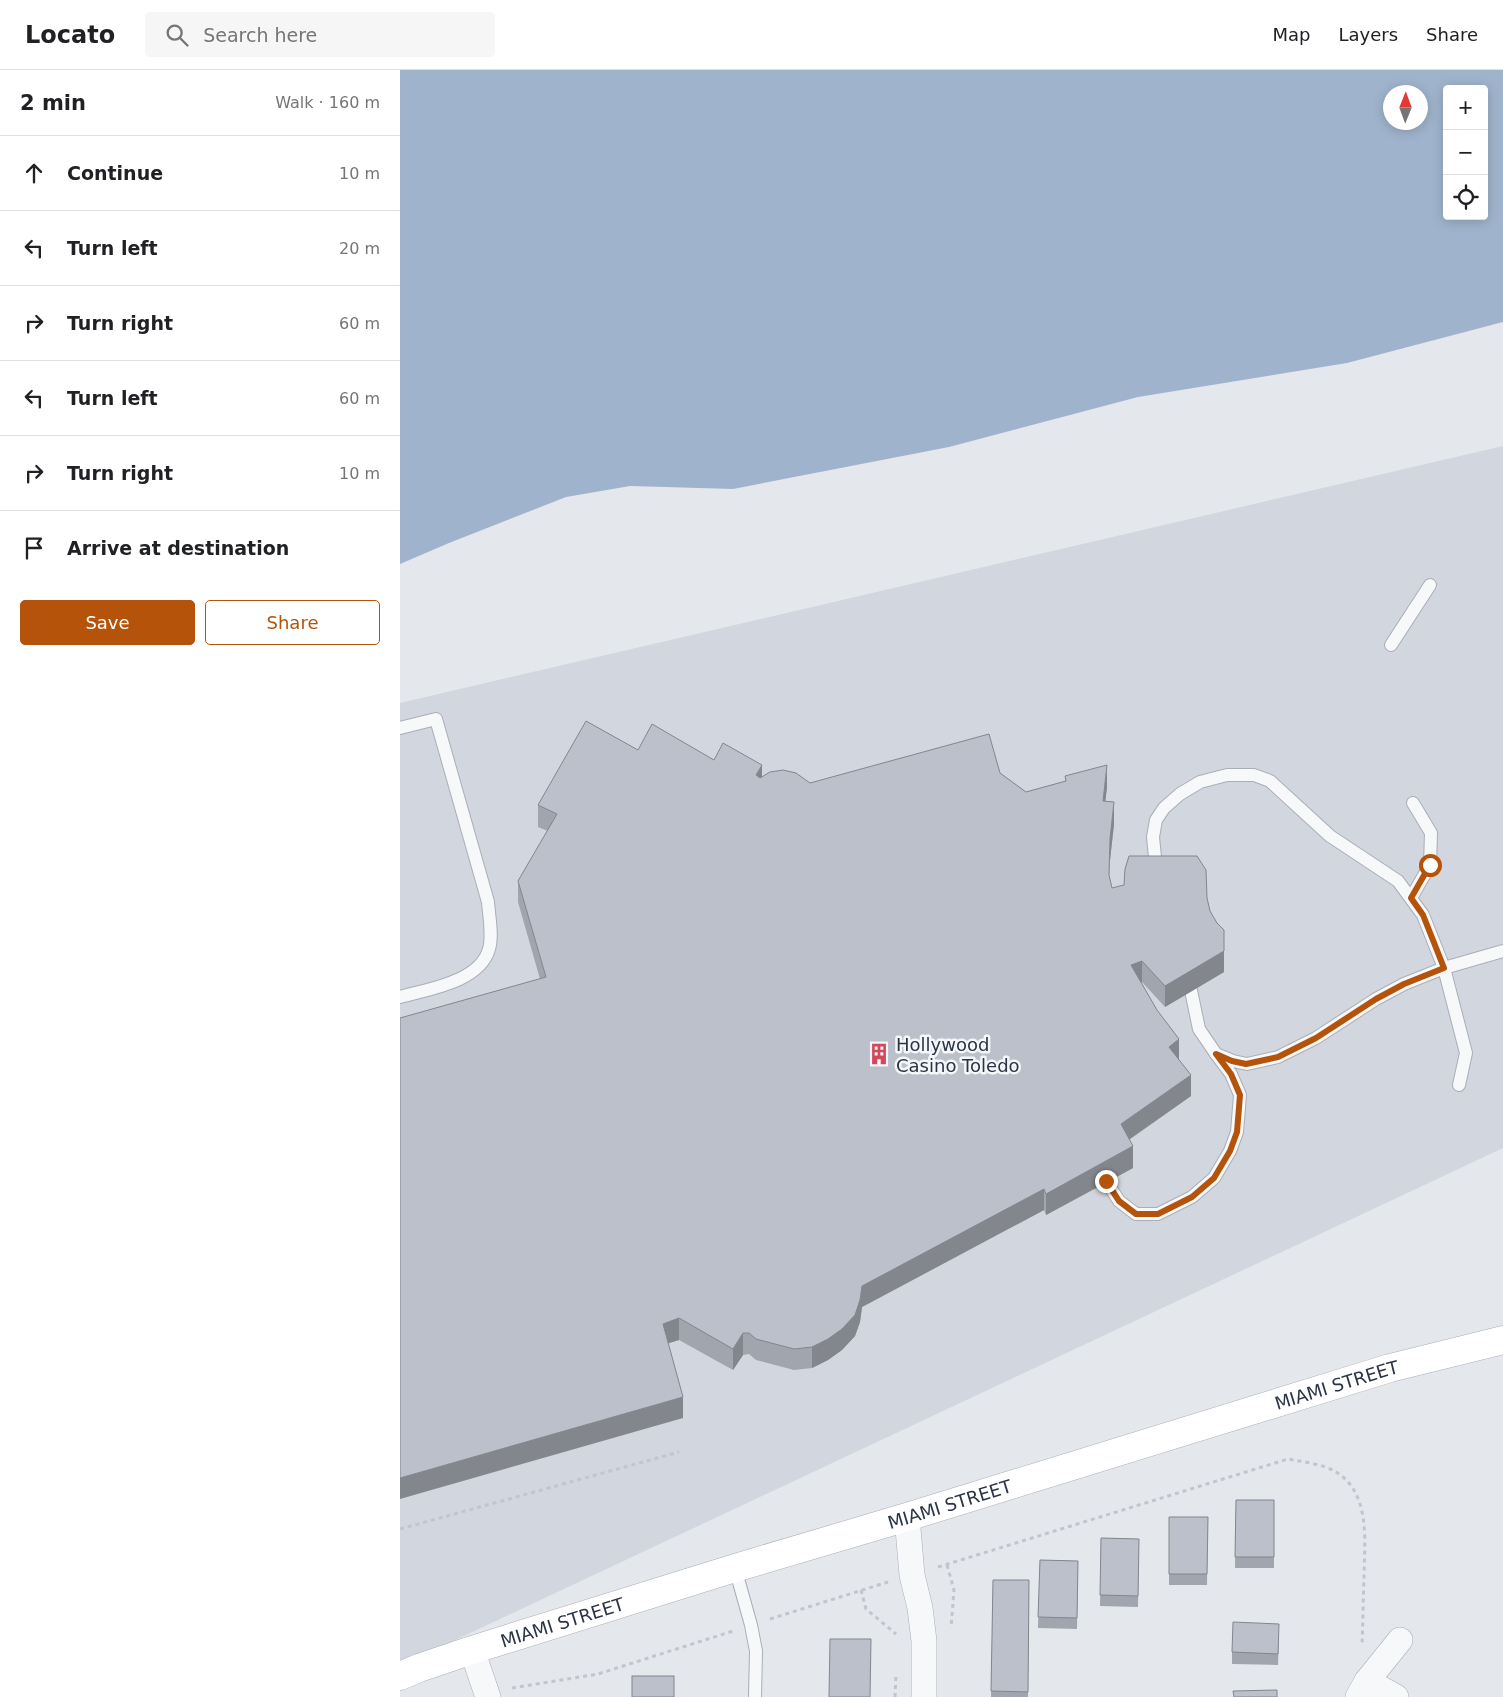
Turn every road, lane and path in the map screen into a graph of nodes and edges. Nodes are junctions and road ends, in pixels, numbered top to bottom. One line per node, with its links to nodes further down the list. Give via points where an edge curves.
1 (1430, 585): 2 (lane)
2 (1391, 645)
3 (400, 728): 10 (lane, via 436,719 488,902 491,926 490,949 480,965 462,979)
4 (1413, 803): 6 (lane, via 1431,833 1430,865)
5 (1165, 887): 6 (lane, via 1154,856 1152,837 1156,820 1164,808 1200,782 1228,775 1254,775 1288,796 1330,836 1398,881)
6 (1411, 898): 9 (lane, via 1423,915)
7 (1503, 952): 9 (lane)
8 (1184, 962): 11 (lane, via 1199,1029)
9 (1444, 968): 11 (lane, via 1376,999 1316,1038 1278,1057 1246,1064); 12 (lane, via 1466,1053)
10 (400, 997)
11 (1216, 1054): 13 (lane, via 1231,1074 1240,1095 1237,1132 1214,1178 1192,1197 1158,1214 1136,1214 1119,1201)
12 (1459, 1085)
13 (1106, 1181)
14 (1503, 1340): 16 (main road, MIAMI STREET, via 1390,1368)
15 (679, 1452): 17 (path)
16 (907, 1517): 18 (main road, MIAMI STREET); 19 (street)
17 (400, 1529)
18 (735, 1568): 21 (lane); 25 (main road, MIAMI STREET)
19 (912, 1575): 20 (path); 24 (path, via 1288,1459 1339,1473 1354,1490 1360,1504 1365,1527); 32 (street, via 924,1641)
20 (861, 1590): 21 (path); 23 (path, via 866,1609 896,1633)
21 (751, 1625): 29 (path, via 598,1674 513,1688); 30 (lane, via 756,1651)
22 (1400, 1640): 28 (street)
23 (896, 1642)
24 (1362, 1648)
25 (472, 1650): 27 (main road, MIAMI STREET); 29 (street)
26 (896, 1670): 31 (path)
27 (400, 1676)
28 (1363, 1689): 33 (street)
29 (488, 1696)
30 (755, 1697)
31 (895, 1697)
32 (924, 1697)
33 (1396, 1697)

